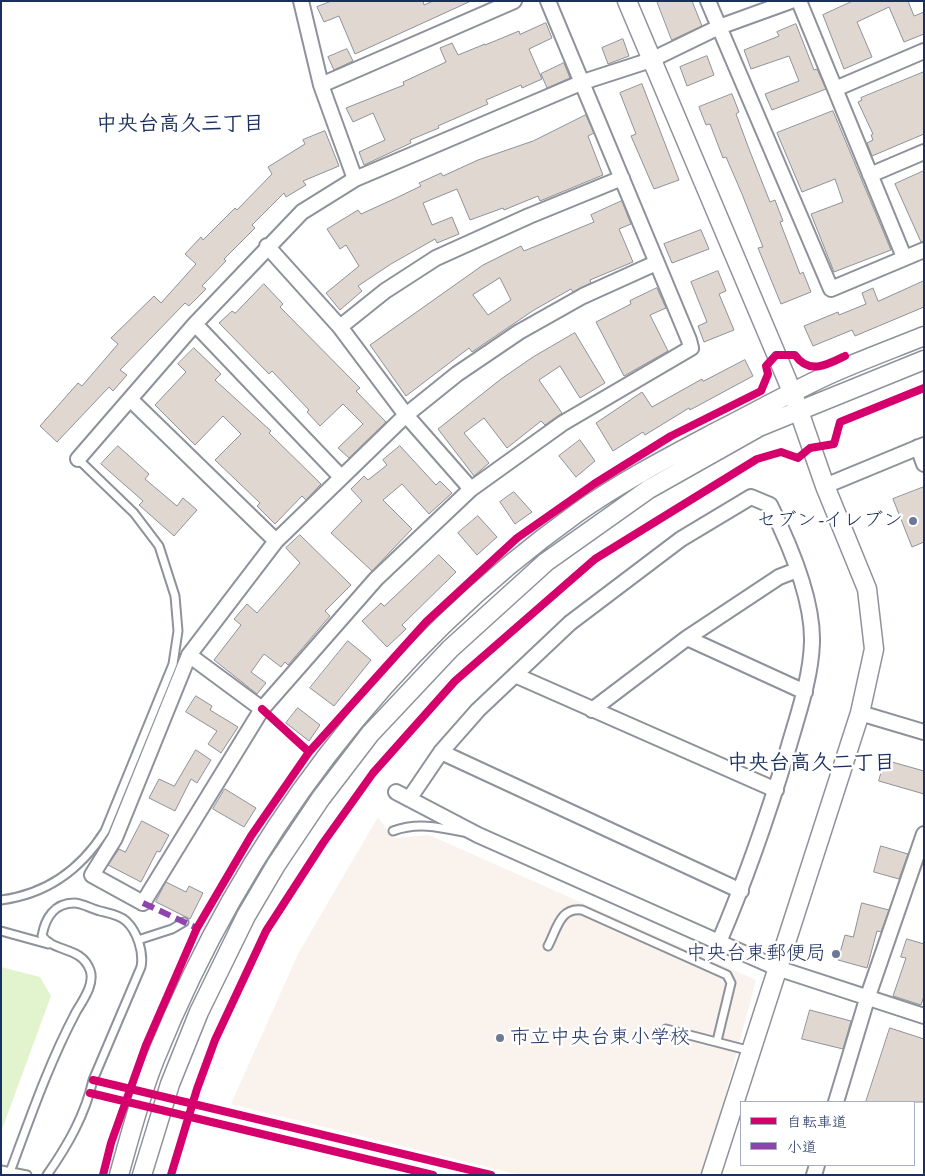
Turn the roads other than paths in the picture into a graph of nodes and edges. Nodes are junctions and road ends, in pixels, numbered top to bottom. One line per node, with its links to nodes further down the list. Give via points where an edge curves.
1 (300, 1): 12 (street)
2 (514, 1): 12 (street)
3 (548, 1): 11 (street)
4 (627, 1): 10 (street)
5 (708, 1): 8 (street)
6 (791, 1): 8 (street)
7 (799, 1): 13 (street)
8 (719, 27): 10 (street); 20 (street, via 831,289)
9 (924, 51): 13 (street)
10 (651, 60): 11 (street); 26 (street)
11 (583, 82): 16 (street); 17 (street)
12 (321, 85): 16 (street)
13 (835, 89): 15 (street)
14 (924, 152): 15 (street)
15 (870, 175): 20 (street)
16 (355, 178): 18 (street, via 302,212)
17 (622, 178): 21 (street); 23 (street, via 436,258 384,291)
18 (267, 246): 22 (street); 23 (street)
19 (924, 250): 20 (street)
20 (904, 257)
21 (656, 263): 29 (street, via 583,296 519,332 457,374); 35 (street, via 691,348 563,423)
22 (195, 324): 27 (street); 33 (street)
23 (340, 327): 29 (street)
24 (924, 336): 26 (street, via 827,376)
25 (924, 360): 28 (street)
26 (793, 394): 28 (street); 72 (street, via 642,470 579,511 532,547 432,636 349,726 302,786 228,904 154,1061)
27 (130, 399): 31 (street); 36 (street)
28 (800, 412): 34 (street); 73 (street, via 759,427 649,489 546,562 450,649 370,734 321,798 246,916 199,1012 170,1084)
29 (406, 416): 33 (street); 35 (street)
30 (921, 446): 32 (street); 34 (street)
31 (78, 459): 54 (lane, via 134,513 159,546 175,596 178,631 174,664 105,831 94,849 78,867 52,886 18,898)
32 (924, 464)
33 (341, 476): 36 (street)
34 (824, 486): 44 (street, via 867,589 874,649)
35 (471, 489): 42 (street, via 376,579)
36 (276, 541): 39 (street)
37 (797, 570): 38 (street, via 779,577); 40 (street, via 786,536 770,505 751,497 680,539 570,623); 41 (street, via 806,600 812,641)
38 (687, 638): 41 (street); 43 (street)
39 (189, 655): 42 (street); 42 (street, via 114,838 92,875 144,903)
40 (515, 674): 43 (street); 46 (street)
41 (805, 692): 47 (street)
42 (262, 709)
43 (592, 710): 47 (street)
44 (860, 713): 45 (street); 61 (street)
45 (924, 732)
46 (441, 752): 49 (street); 53 (street)
47 (776, 790): 53 (street)
48 (396, 792): 49 (street)
49 (409, 799): 51 (street)
50 (393, 831): 51 (lane, via 408,825)
51 (478, 834): 58 (street)
52 (924, 834): 62 (street)
53 (741, 891): 58 (street)
54 (1, 900)
55 (184, 922): 57 (lane)
56 (1, 932): 59 (lane)
57 (138, 940): 59 (lane, via 125,920 74,903 50,914 42,936); 71 (lane, via 144,956 141,966 70,1143)
58 (719, 942): 61 (street)
59 (48, 944): 69 (lane, via 73,951 84,958 91,972 90,985 59,1044)
60 (548, 946): 65 (lane, via 565,912 582,910 726,976 731,983)
61 (777, 968): 62 (street); 66 (street)
62 (867, 998): 63 (street); 67 (street)
63 (924, 1016)
64 (666, 1029): 65 (lane)
65 (717, 1041): 66 (lane)
66 (751, 1051): 74 (street)
67 (836, 1101)
68 (1, 1170): 69 (lane)
69 (10, 1172): 70 (lane)
70 (27, 1175)
71 (47, 1175)
72 (119, 1175)
73 (142, 1175)
74 (711, 1175)

